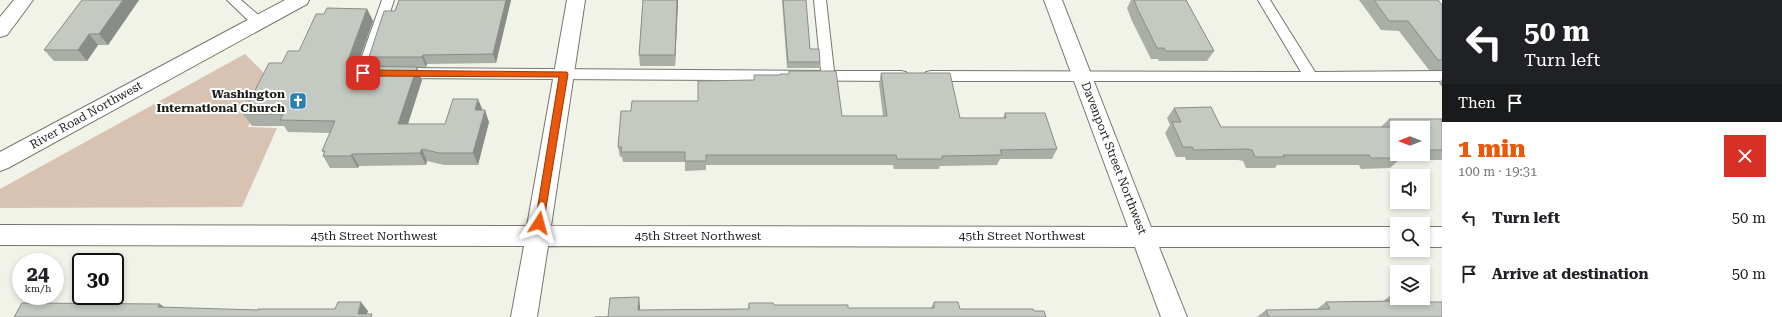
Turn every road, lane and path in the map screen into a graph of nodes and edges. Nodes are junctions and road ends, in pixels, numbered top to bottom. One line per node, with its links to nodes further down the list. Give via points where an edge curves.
1 (24, 0): 10 (street)
2 (233, 0): 9 (lane)
3 (300, 0): 9 (street, River Road Northwest)
4 (388, 0): 11 (lane, via 363,73)
5 (576, 0): 11 (street)
6 (820, 0): 12 (lane)
7 (1053, 0): 13 (street, Davenport Street Northwest)
8 (1264, 0): 15 (lane)
9 (258, 22): 16 (street, River Road Northwest)
10 (0, 30)
11 (564, 74): 12 (lane); 18 (street)
12 (828, 75): 13 (lane)
13 (1082, 76): 15 (lane); 19 (street, Davenport Street Northwest)
14 (1442, 76): 15 (lane)
15 (1311, 77)
16 (0, 162)
17 (0, 234): 18 (street, 45th Street Northwest)
18 (537, 236): 19 (street, 45th Street Northwest); 23 (street)
19 (1143, 236): 20 (street, 45th Street Northwest); 24 (street, Davenport Street Northwest)
20 (1390, 237)
21 (1430, 237): 22 (street)
22 (1442, 237)
23 (524, 317)
24 (1174, 317)

